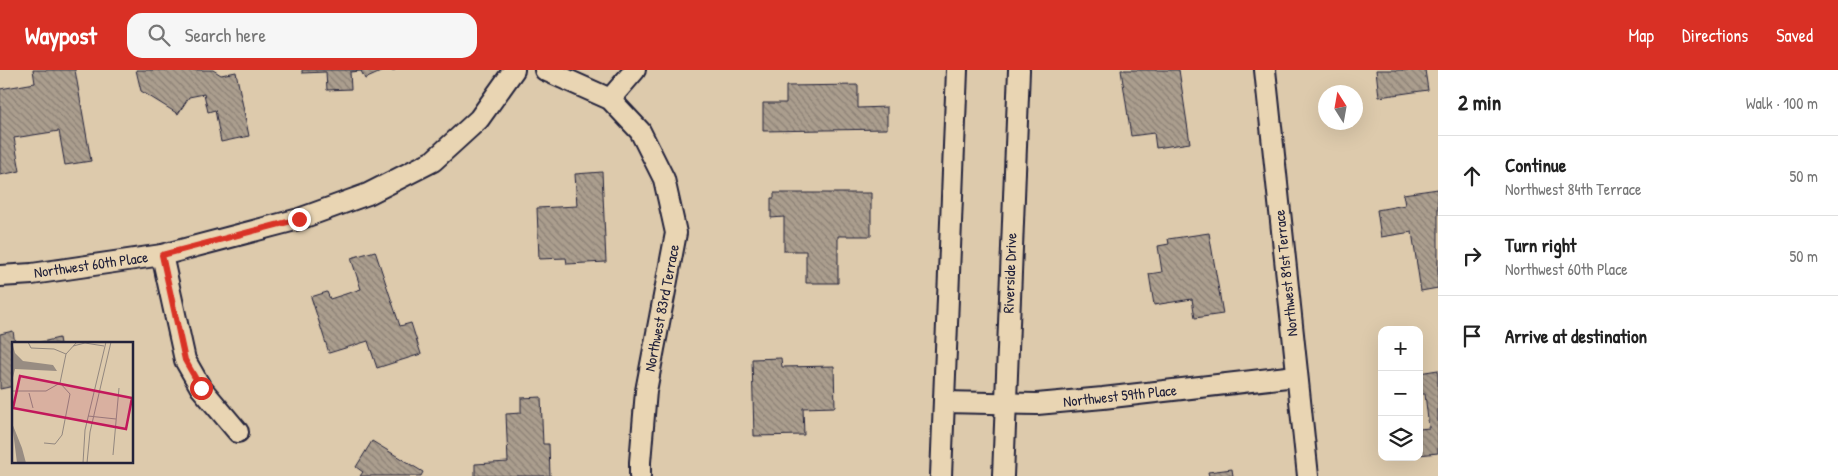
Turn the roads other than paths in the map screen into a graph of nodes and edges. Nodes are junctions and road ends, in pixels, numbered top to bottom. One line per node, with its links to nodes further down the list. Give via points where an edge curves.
1 (514, 70): 8 (street, Northwest 60th Place, via 480,119 433,161 368,194 299,219)
2 (545, 70): 7 (street, Northwest 83rd Terrace)
3 (635, 70): 7 (street)
4 (956, 70): 11 (street)
5 (1019, 70): 12 (street, Riverside Drive)
6 (1265, 70): 10 (street, Northwest 81st Terrace)
7 (610, 99): 14 (street, Northwest 83rd Terrace, via 640,131 664,179 676,233 646,391)
8 (162, 255): 9 (street, Northwest 60th Place); 13 (street, via 185,360 201,388)
9 (0, 276)
10 (1296, 376): 12 (street, Northwest 59th Place, via 1103,398); 17 (street, Northwest 81st Terrace)
11 (944, 402): 12 (street, Northwest 59th Place); 15 (street)
12 (1005, 405): 16 (street, Riverside Drive)
13 (238, 432)
14 (640, 476)
15 (941, 476)
16 (1003, 476)
17 (1308, 476)

